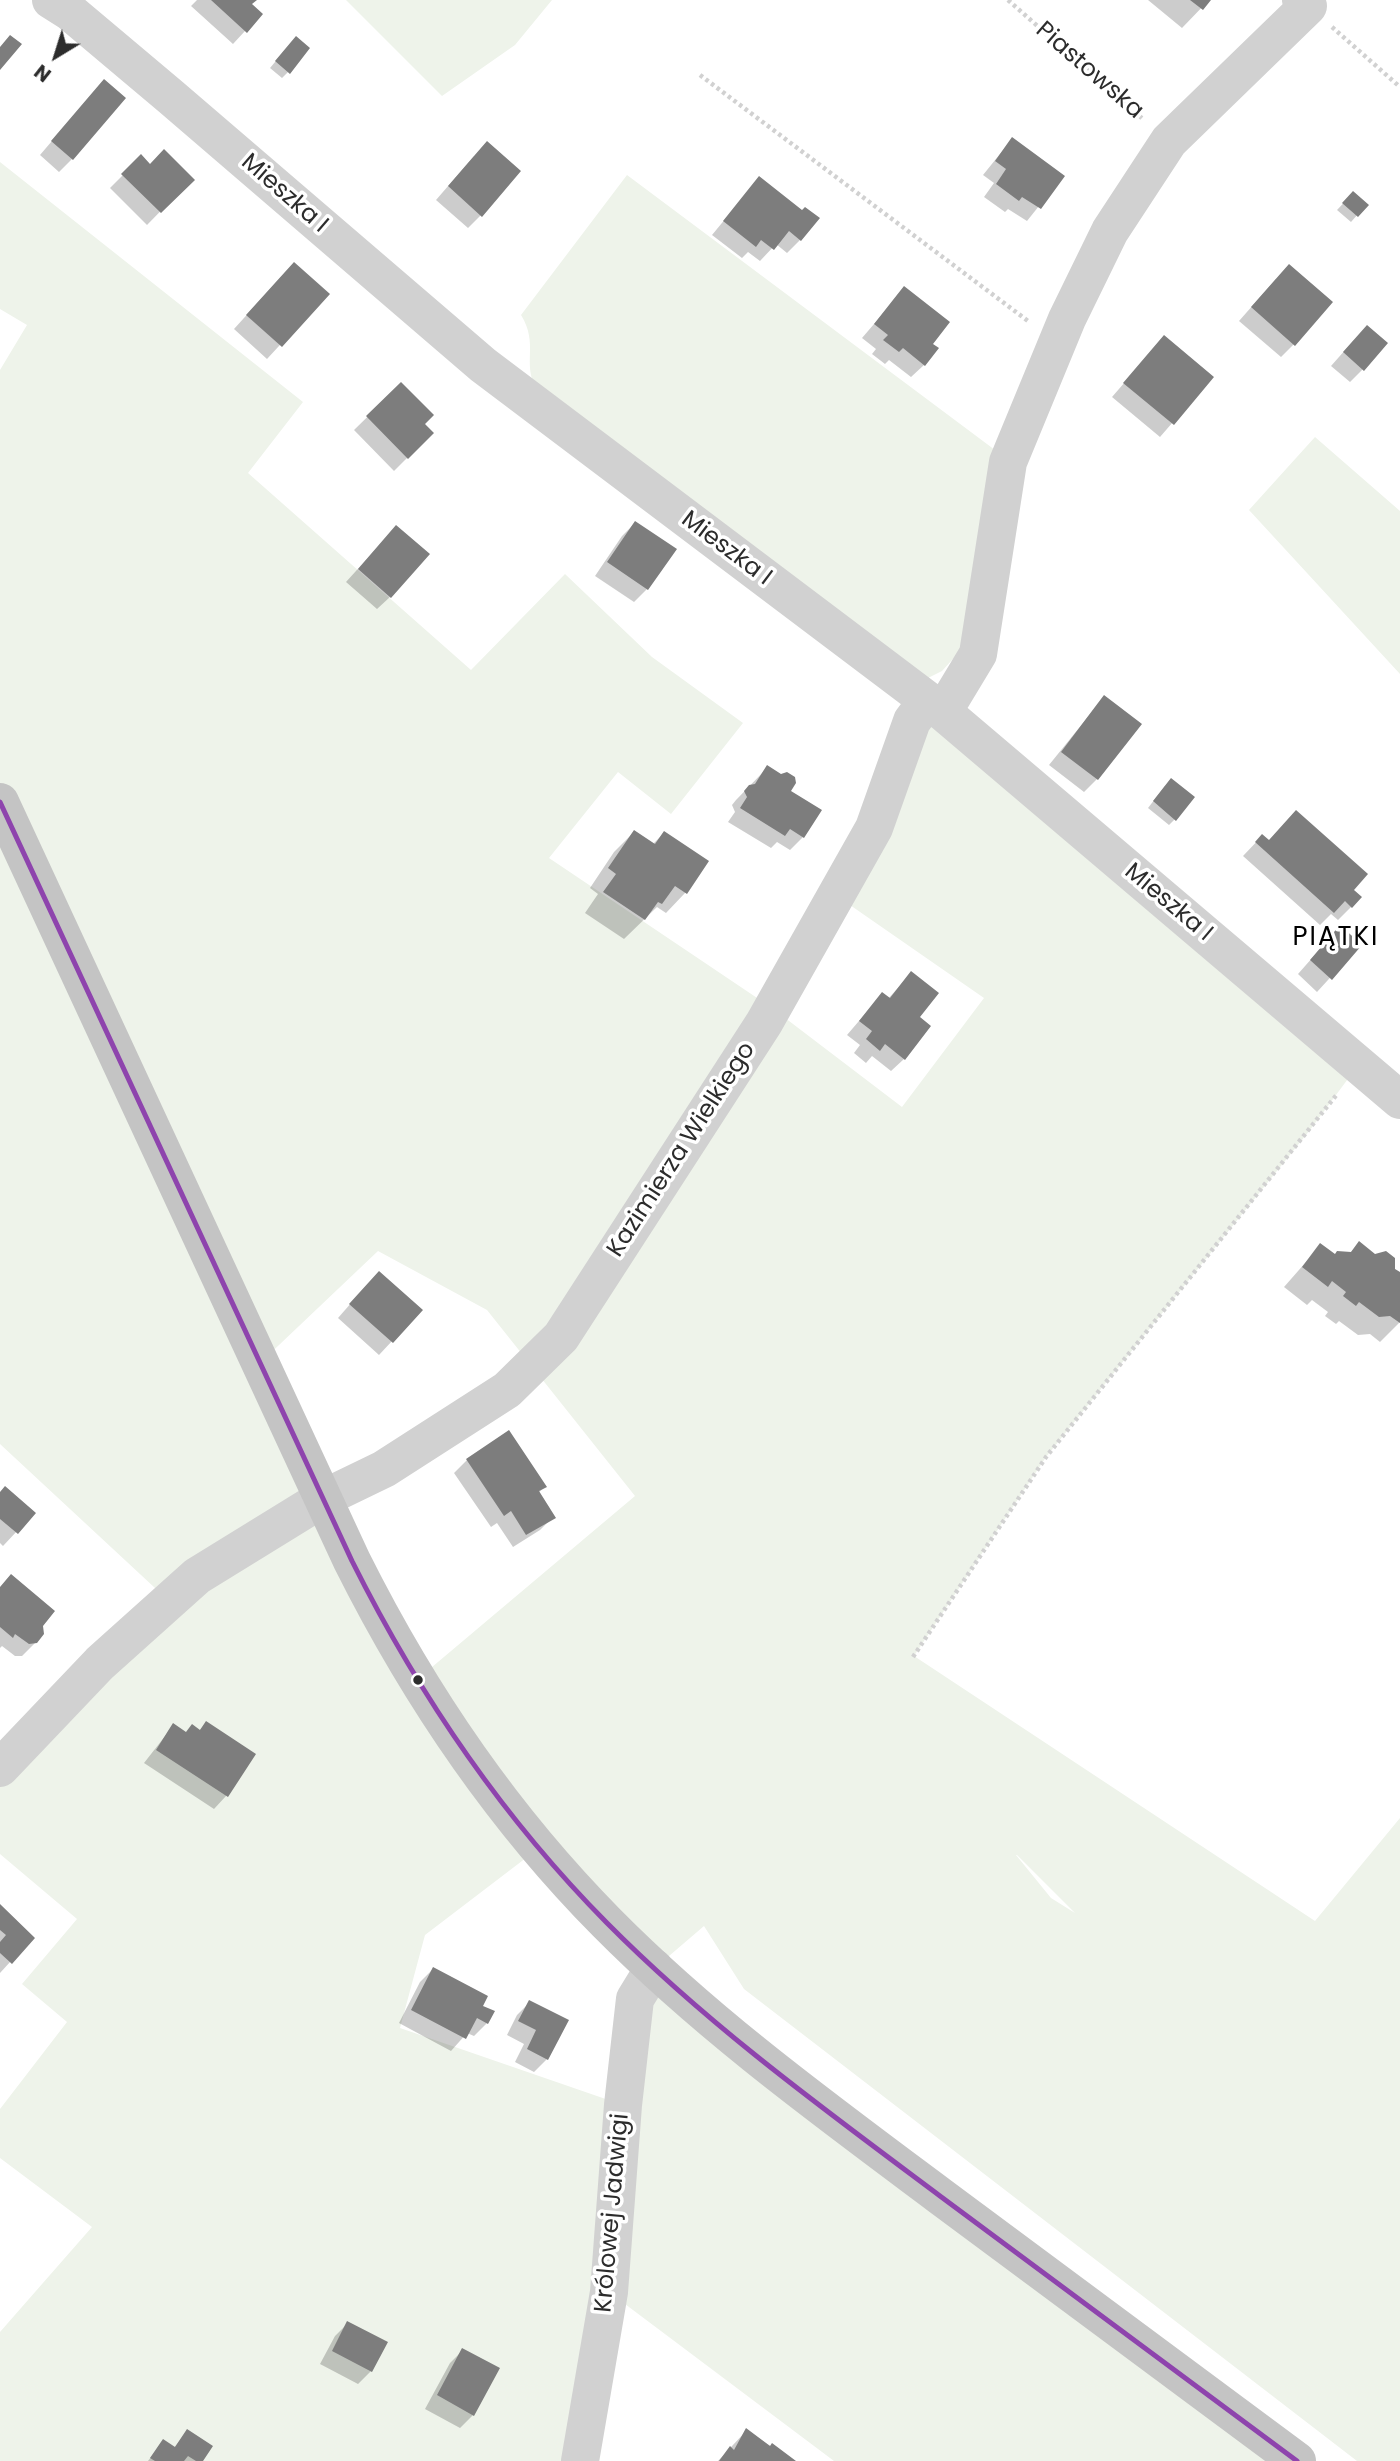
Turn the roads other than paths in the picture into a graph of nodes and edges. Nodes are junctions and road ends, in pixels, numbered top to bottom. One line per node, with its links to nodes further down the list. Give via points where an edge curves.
1 (51, 0): 3 (street, Mieszka I, via 483,365)
2 (1304, 3): 3 (street, Kazimierza Wielkiego, via 1169,141 1110,231 1008,462 978,654)
3 (935, 707): 5 (street, Mieszka I); 6 (street, Kazimierza Wielkiego, via 912,721 874,828 764,1023 561,1337 507,1390 384,1469)
4 (0, 802): 6 (main road)
5 (1400, 1100)
6 (322, 1499): 7 (street, Kazimierza Wielkiego, via 197,1576 100,1663); 8 (main road, via 382,1620 451,1731 539,1847)
7 (0, 1768)
8 (654, 1969): 9 (street, Królowej Jadwigi, via 635,1999 609,2292); 10 (main road, via 827,2111)
9 (580, 2461)
10 (1297, 2461)

